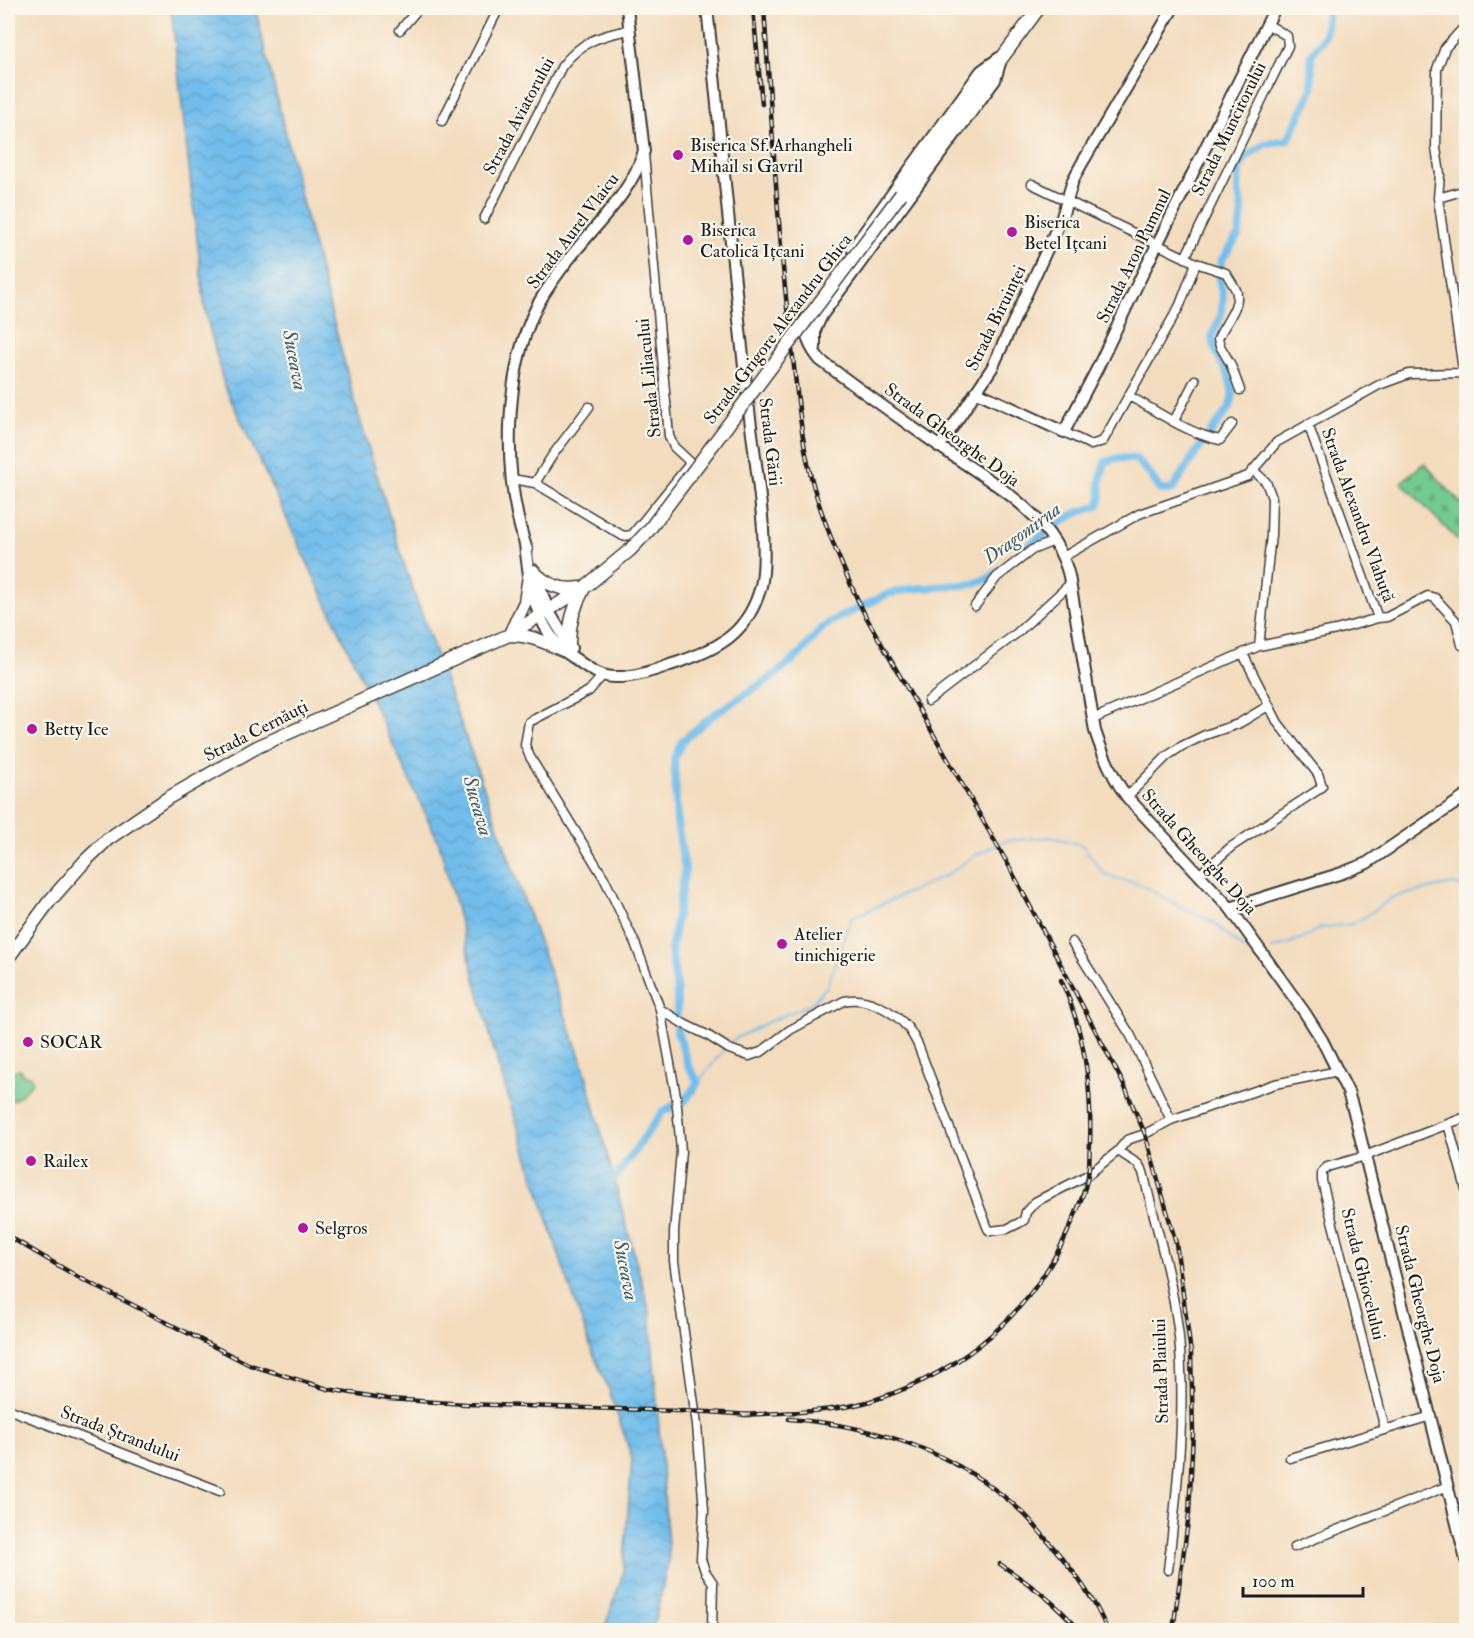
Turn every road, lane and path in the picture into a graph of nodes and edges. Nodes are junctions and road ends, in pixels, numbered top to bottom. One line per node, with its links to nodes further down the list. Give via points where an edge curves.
1 (419, 8): 10 (street)
2 (499, 8): 13 (street)
3 (627, 8): 11 (street, Strada Aurel Vlaicu)
4 (707, 8): 51 (street, Strada Gării, via 761,500 761,585 744,624 714,649 642,673)
5 (1039, 8): 12 (main road, Strada Grigore Alexandru Ghica)
6 (1173, 8): 18 (street, Strada Biruinței, via 1081,165)
7 (1275, 8): 8 (street, Strada Aron Pumnul)
8 (1267, 24): 20 (street, Strada Aron Pumnul); 21 (street, Strada Muncitorului, via 1287,36 1288,46)
9 (1467, 25): 17 (street, via 1445,48 1437,69)
10 (400, 30)
11 (629, 30): 14 (street, Strada Aurel Vlaicu); 19 (street, Strada Aviatorului, via 605,34 579,46 562,66)
12 (1002, 56): 23 (street, via 995,80 822,315 814,338); 23 (street, via 981,72 809,311 806,332); 42 (main road, Strada Grigore Alexandru Ghica, bridge, via 649,530)
13 (442, 121)
14 (644, 151): 36 (street, Strada Aurel Vlaicu, via 628,187 570,258 538,305 511,401); 37 (street, Strada Liliacului, via 669,436 689,461 688,466 629,537)
15 (1032, 184): 18 (street)
16 (1467, 190): 17 (street)
17 (1438, 198): 24 (street)
18 (1067, 201): 20 (street); 27 (street, Strada Biruinței, via 1023,303)
19 (484, 219)
20 (1158, 245): 21 (street); 33 (street, Strada Aron Pumnul)
21 (1185, 258): 22 (street)
22 (1196, 263): 26 (street, via 1226,273 1237,292 1232,314 1218,339); 28 (street, via 1180,305)
23 (820, 360): 34 (street, Strada Gheorghe Doja)
24 (1466, 374): 32 (street, via 1409,374 1396,378)
25 (1195, 380): 30 (street)
26 (1240, 390)
27 (977, 392): 33 (street); 34 (street, Strada Biruinței)
28 (1129, 396): 30 (street); 33 (street, via 1103,441 1091,445)
29 (589, 408): 37 (street)
30 (1174, 420): 31 (street, via 1220,440)
31 (1232, 424)
32 (1308, 424): 35 (street, via 1277,442); 45 (street, Strada Alexandru Vlahuță)
33 (1064, 432)
34 (939, 447): 38 (street, Strada Gheorghe Doja, via 1006,493)
35 (1254, 471): 39 (street, via 1139,514); 48 (street, via 1266,482 1272,498)
36 (512, 479): 37 (street, Strada Liliacului); 40 (street, Strada Aurel Vlaicu)
37 (535, 483)
38 (1052, 539): 39 (street, Strada Gheorghe Doja); 43 (street, via 997,577)
39 (1063, 557): 41 (street, Strada Gheorghe Doja)
40 (532, 574): 42 (main road, via 554,586); 44 (street, Strada Aurel Vlaicu, via 531,590); 46 (main road, via 522,612)
41 (1070, 584): 52 (street, via 1017,633); 54 (street, Strada Gheorghe Doja)
42 (585, 587): 44 (main road, Strada Grigore Alexandru Ghica); 49 (main road, via 573,611)
43 (975, 606)
44 (544, 612): 46 (main road, Strada Grigore Alexandru Ghica); 49 (street)
45 (1378, 618): 47 (street, via 1431,596 1456,621); 48 (street)
46 (509, 636): 49 (main road, via 536,638); 58 (main road, Strada Cernăuți, via 304,725 168,798 102,845)
47 (1462, 645)
48 (1259, 646): 50 (street)
49 (566, 647): 51 (street, via 579,661)
50 (1243, 654): 53 (street); 54 (street)
51 (603, 675): 63 (street, via 590,691 529,722 525,745 604,878)
52 (928, 701)
53 (1268, 706): 56 (street, via 1238,724 1182,746); 57 (street, via 1318,774 1322,786 1231,847)
54 (1093, 719): 56 (street, Strada Gheorghe Doja, via 1101,750)
55 (1467, 796): 59 (street, via 1367,863)
56 (1127, 797): 57 (street, Strada Gheorghe Doja)
57 (1200, 874): 59 (street, Strada Gheorghe Doja)
58 (48, 903): 61 (main road, Strada Cernăuți); 62 (main road, Strada Cernăuți)
59 (1230, 908): 64 (street, Strada Gheorghe Doja, via 1305,1013)
60 (1072, 942): 66 (street, via 1131,1036)
61 (8, 947)
62 (8, 958)
63 (660, 1009): 68 (street, via 749,1056 850,999 867,1001 888,1011 908,1027 918,1045 990,1231 1024,1220 1035,1202 1088,1175); 80 (street, via 676,1096 681,1151 674,1261 697,1425 704,1510 701,1559 713,1583)
64 (1338, 1071): 66 (street, via 1275,1083); 69 (street, Strada Gheorghe Doja, via 1348,1092)
65 (1467, 1117): 67 (street, Strada Ghiocelului)
66 (1171, 1120): 68 (street, via 1127,1140)
67 (1448, 1124): 69 (street, Strada Ghiocelului); 70 (street)
68 (1118, 1151): 79 (street, Strada Plaiului, via 1143,1172 1179,1337 1178,1485)
69 (1365, 1156): 72 (street, Strada Gheorghe Doja); 73 (street, Strada Ghiocelului, via 1327,1167 1322,1176)
70 (1467, 1189)
71 (8, 1409): 76 (street, Strada Ștrandului)
72 (1431, 1416): 73 (street); 75 (street, Strada Gheorghe Doja)
73 (1386, 1429): 74 (street)
74 (1290, 1458)
75 (1448, 1486): 77 (street); 78 (street, Strada Gheorghe Doja)
76 (220, 1491)
77 (1294, 1547)
78 (1467, 1560)
79 (1168, 1570)
80 (712, 1630)

